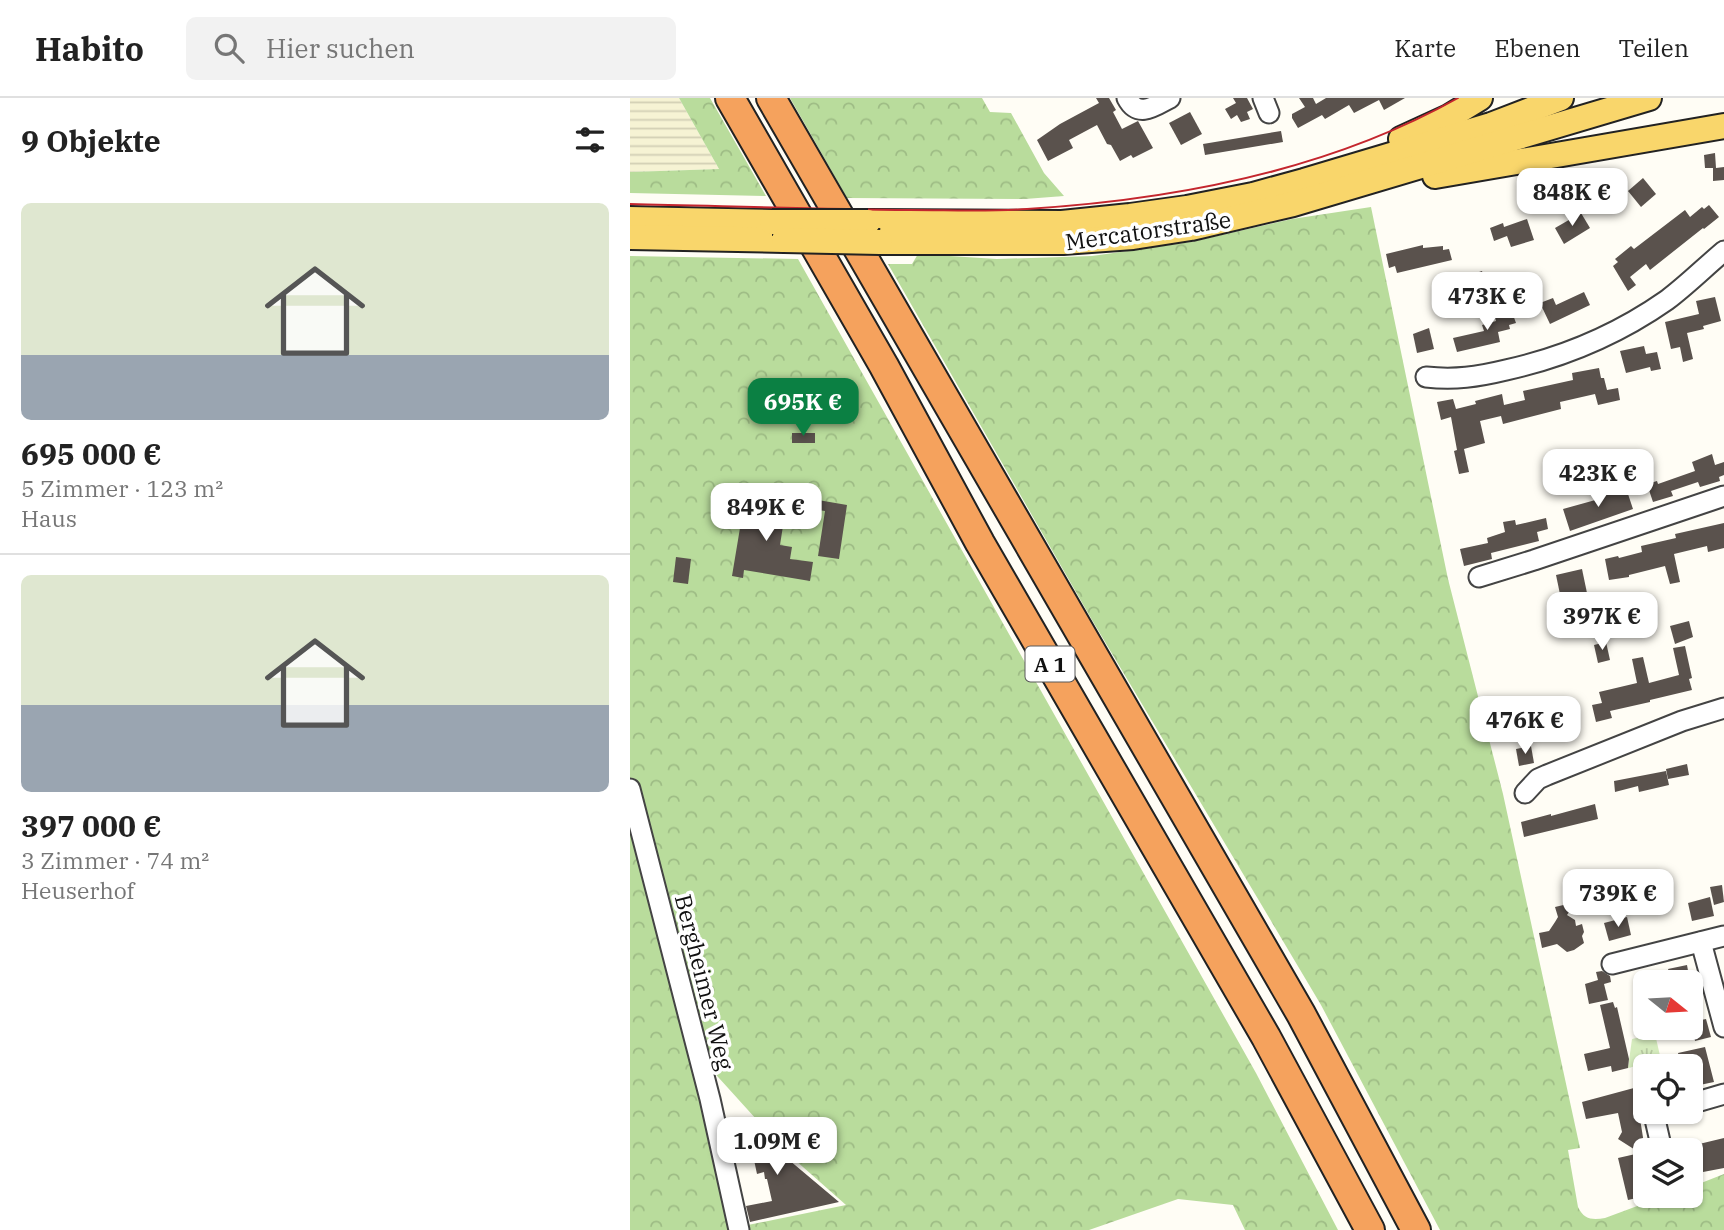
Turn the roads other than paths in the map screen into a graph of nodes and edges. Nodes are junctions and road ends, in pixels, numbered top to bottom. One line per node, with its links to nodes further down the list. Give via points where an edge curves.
1 (730, 98): 29 (highway, A 1, via 1266,1037)
2 (771, 98): 30 (highway, A 1, via 1301,1014)
3 (1127, 98): 4 (street, via 1140,110)
4 (1170, 98)
5 (1480, 98): 10 (main road, via 1381,147)
6 (1561, 98): 10 (main road, Mercatorstraße, via 1409,150 1253,195)
7 (1649, 98): 9 (main road, Mercatorstraße)
8 (1724, 126): 9 (main road)
9 (1332, 193): 13 (main road, Mercatorstraße, via 1224,221 1133,237 1063,242)
10 (1211, 202): 13 (main road, Mercatorstraße, via 1062,223)
11 (630, 219): 12 (main road, Mercatorstraße)
12 (778, 231): 13 (main road, Mercatorstraße, bridge); 14 (main road, Mercatorstraße)
13 (874, 232)
14 (630, 237)
15 (1724, 251): 16 (street, via 1668,299 1577,349 1480,376)
16 (1426, 377)
17 (1724, 496): 18 (street)
18 (1479, 577)
19 (1724, 708): 21 (street, via 1547,775)
20 (630, 789): 28 (street, Bergheimer Weg)
21 (1525, 793)
22 (1724, 936): 23 (street)
23 (1701, 942): 24 (street); 25 (street)
24 (1612, 964)
25 (1724, 1027)
26 (1724, 1094): 27 (street)
27 (1703, 1100)
28 (739, 1230)
29 (1370, 1230)
30 (1416, 1230)

